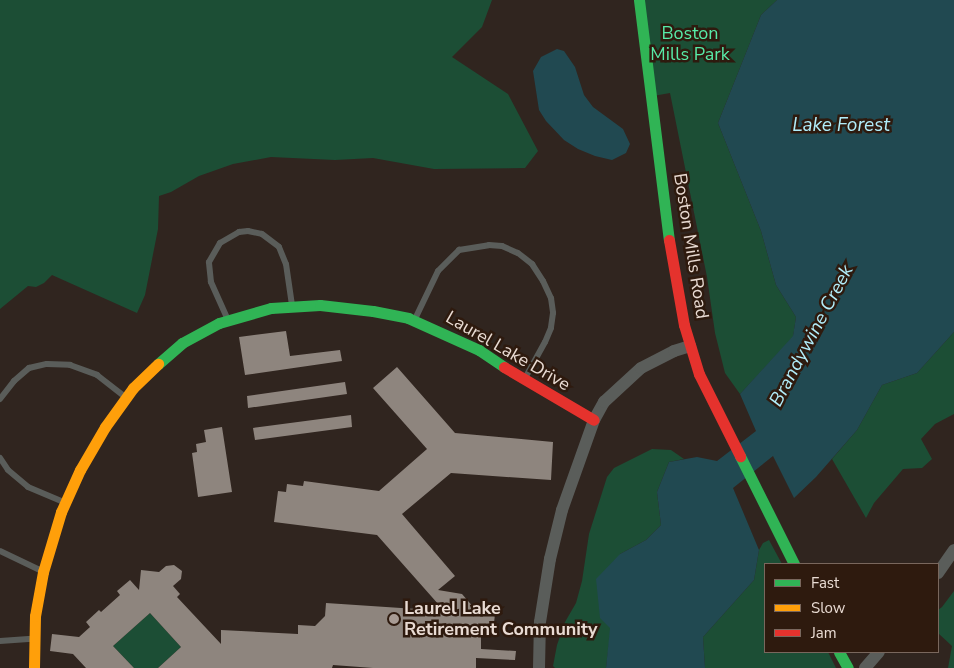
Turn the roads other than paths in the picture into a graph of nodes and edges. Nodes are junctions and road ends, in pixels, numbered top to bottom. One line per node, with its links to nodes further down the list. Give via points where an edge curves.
1 (639, 0): 5 (street, Boston Mills Road, via 671,255 678,301)
2 (292, 306): 3 (street, Laurel Lake Drive, via 271,308); 3 (lane, via 286,264 279,247 262,234 240,232 220,243 209,262 211,282); 4 (street, Laurel Lake Drive, via 336,306)
3 (228, 320): 7 (street, Laurel Lake Drive, via 206,329 168,354)
4 (414, 320): 6 (street, Laurel Lake Drive, via 480,350); 6 (lane, via 438,271 459,250 489,245 518,253 532,264 544,281 552,313 551,328 545,342)
5 (690, 346): 9 (street, via 642,368 604,402); 14 (street, Boston Mills Road, via 719,418)
6 (523, 380): 9 (street, Laurel Lake Drive)
7 (126, 398): 8 (lane, via 97,375 70,365 47,364 29,368 14,380); 11 (street, Laurel Lake Drive, via 93,445)
8 (0, 399)
9 (594, 420): 22 (street, via 562,510 550,559 540,622)
10 (0, 458): 11 (lane, via 8,470 28,487)
11 (64, 503): 15 (street, Laurel Lake Drive)
12 (954, 550): 16 (street)
13 (0, 551): 15 (lane)
14 (793, 563)
15 (43, 572): 17 (street, Laurel Lake Drive)
16 (939, 572)
17 (34, 638): 18 (lane); 21 (street, Laurel Lake Drive)
18 (0, 642)
19 (840, 653): 23 (street)
20 (879, 653): 24 (street)
21 (34, 668)
22 (539, 668)
23 (848, 668)
24 (865, 668)

